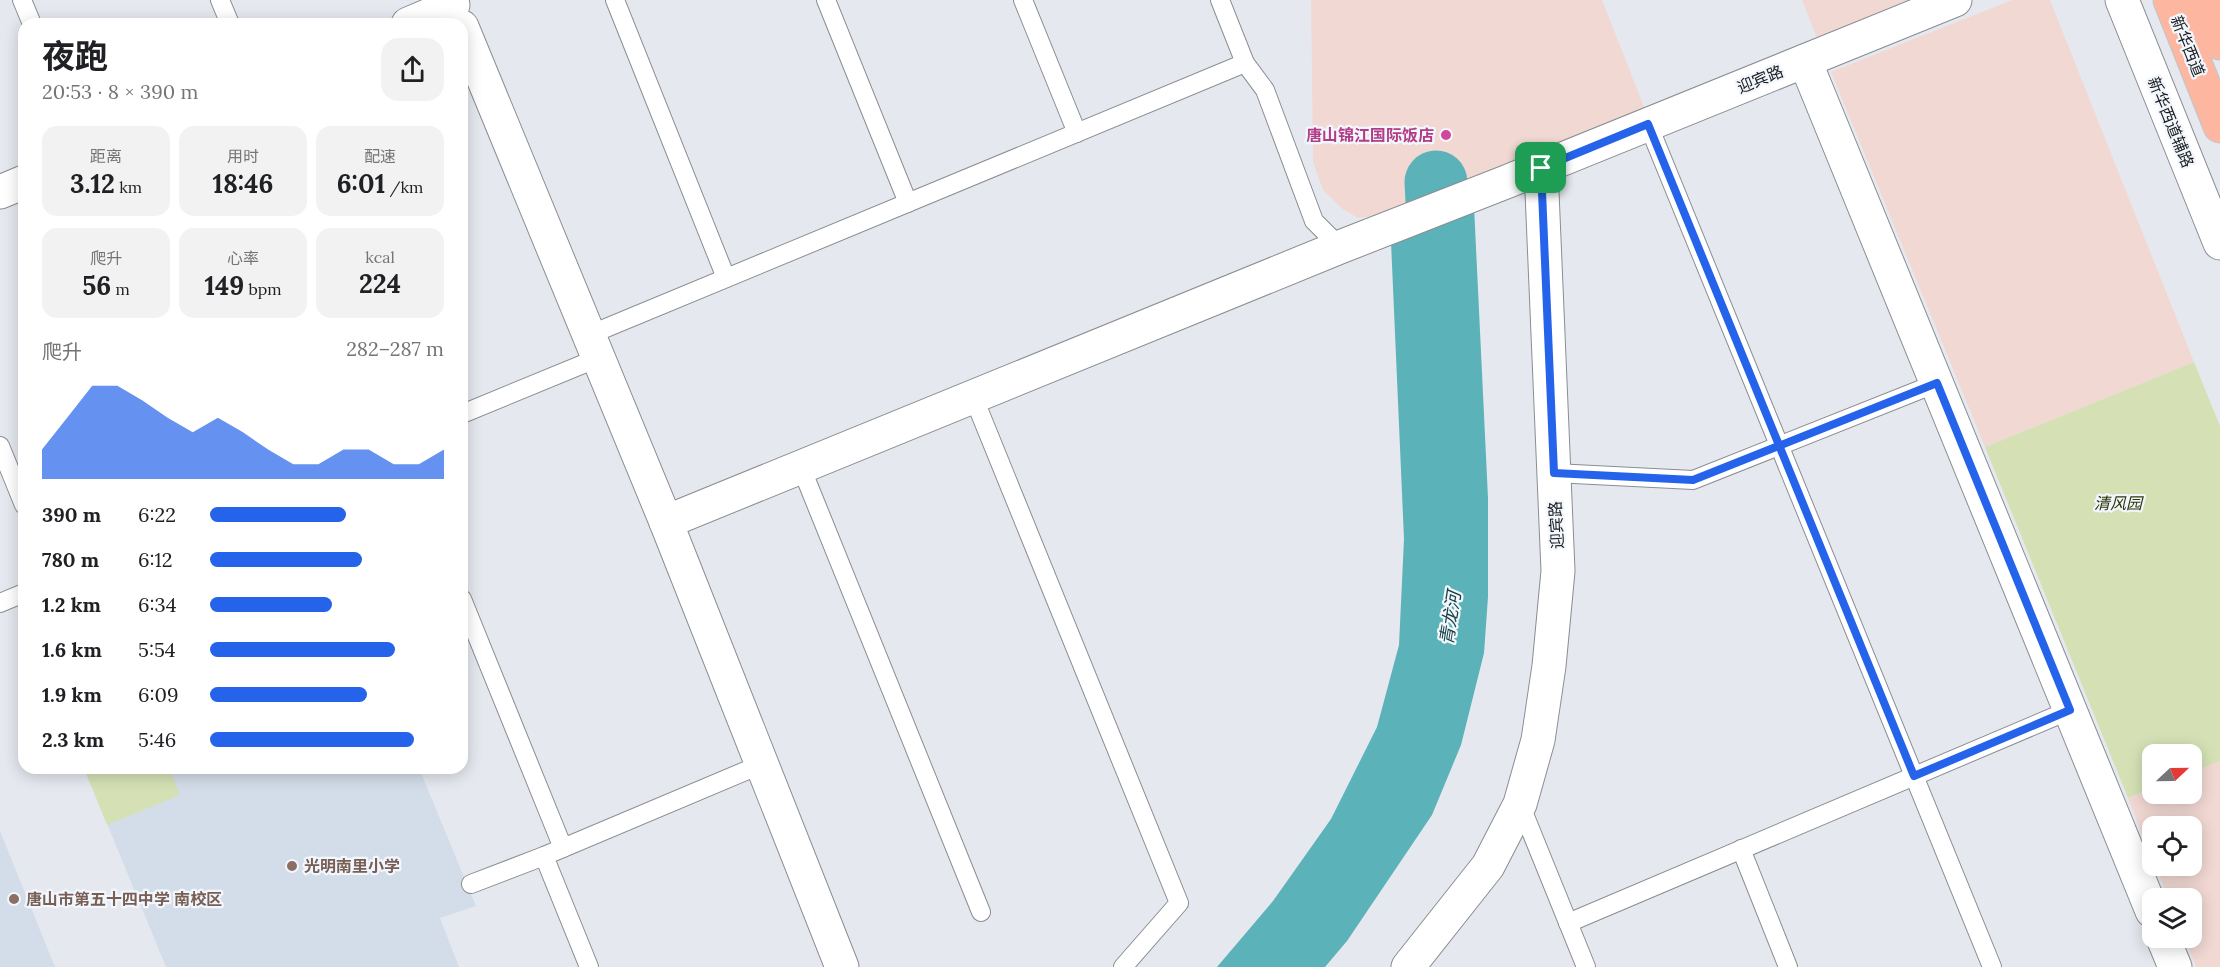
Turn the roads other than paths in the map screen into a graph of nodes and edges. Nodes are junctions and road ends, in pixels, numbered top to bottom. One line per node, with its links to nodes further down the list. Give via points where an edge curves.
1 (22, 0): 12 (lane)
2 (220, 0): 13 (lane)
3 (615, 0): 28 (lane)
4 (826, 0): 25 (lane)
5 (1023, 0): 21 (lane)
6 (1220, 0): 18 (lane)
7 (1955, 0): 17 (street, 迎宾路)
8 (2122, 0): 27 (street, 新华西道辅路)
9 (2170, 0): 20 (main road, 新华西道)
10 (2202, 0): 16 (main road, 新华西道)
11 (457, 14): 14 (street)
12 (30, 18)
13 (228, 18)
14 (437, 18)
15 (468, 41): 29 (street)
16 (2220, 43)
17 (1805, 61): 19 (street, 迎宾路); 30 (street)
18 (1245, 63): 21 (lane); 26 (lane, via 1264,90 1314,221)
19 (1648, 124): 22 (street, 迎宾路); 34 (lane)
20 (2220, 126)
21 (1077, 133): 25 (lane)
22 (1541, 168): 26 (street); 36 (street, 迎宾路)
23 (18, 184): 24 (street)
24 (0, 192)
25 (908, 203): 28 (lane)
26 (1351, 243): 31 (street)
27 (2220, 243)
28 (726, 278): 29 (lane)
29 (594, 347): 32 (lane); 38 (street)
30 (1937, 383): 34 (lane); 42 (street)
31 (973, 396): 35 (street); 56 (lane, via 1179,903)
32 (468, 411)
33 (0, 446): 37 (lane)
34 (1779, 447): 36 (lane, via 1693,480); 44 (lane)
35 (801, 467): 38 (street); 51 (lane)
36 (1554, 473): 45 (street, 迎宾路, via 1558,571 1549,666 1538,740)
37 (18, 490)
38 (666, 522): 43 (street)
39 (18, 596): 40 (lane)
40 (0, 603)
41 (468, 614): 46 (lane)
42 (2070, 710): 44 (lane); 50 (street)
43 (762, 764): 46 (lane); 55 (street)
44 (1914, 776): 47 (lane); 60 (lane)
45 (1520, 804): 52 (lane); 57 (street, 迎宾路, via 1488,866)
46 (562, 848): 48 (lane)
47 (1741, 849): 52 (lane); 59 (lane)
48 (544, 856): 49 (lane); 54 (lane)
49 (471, 884)
50 (2143, 888)
51 (981, 912)
52 (1568, 923): 58 (lane)
53 (2167, 948): 61 (street)
54 (589, 967)
55 (842, 967)
56 (1123, 967)
57 (1408, 967)
58 (1586, 967)
59 (1788, 967)
60 (1992, 967)
61 (2175, 967)

